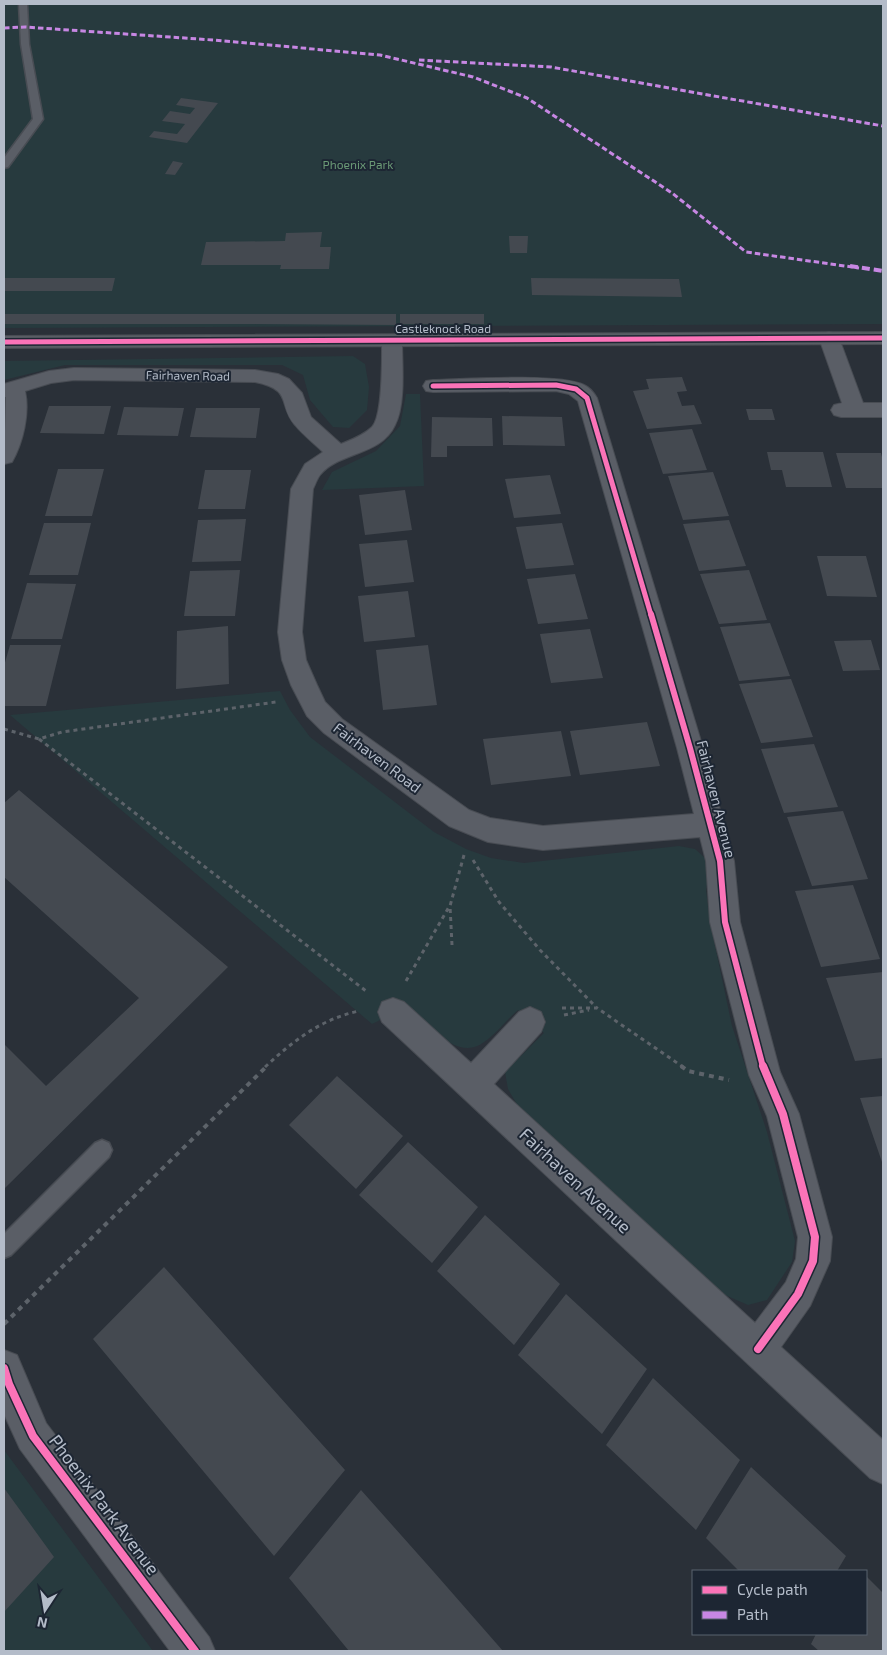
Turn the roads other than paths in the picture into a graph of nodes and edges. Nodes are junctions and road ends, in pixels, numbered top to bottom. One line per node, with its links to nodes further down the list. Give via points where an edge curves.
1 (23, 4): 2 (lane, via 25,44 38,119)
2 (4, 165)
3 (829, 338): 4 (main road, Castleknock Road); 5 (main road, Castleknock Road); 9 (street, via 848,410)
4 (883, 338)
5 (392, 341): 6 (main road, Castleknock Road); 10 (street, Fairhaven Road, via 390,408 385,426 371,438)
6 (4, 342)
7 (433, 386): 12 (street, Fairhaven Avenue, via 556,385 576,389 586,398)
8 (9, 389): 10 (street, Fairhaven Road, via 49,377 74,374 255,376 271,379 292,393 302,420); 11 (street, via 18,403)
9 (883, 410)
10 (338, 454): 12 (street, Fairhaven Road, via 314,469 302,489 290,632 294,660 308,693 316,709 333,726 459,818 488,830 543,838)
11 (4, 457)
12 (710, 824): 18 (street, Fairhaven Avenue, via 720,861 725,922 765,1076 783,1114 815,1237 813,1260 798,1294)
13 (390, 1009): 15 (street, Fairhaven Avenue)
14 (530, 1022): 15 (street)
15 (471, 1085): 18 (street, Fairhaven Avenue)
16 (102, 1150): 17 (lane)
17 (4, 1248)
18 (758, 1349): 20 (street, Fairhaven Avenue)
19 (4, 1368): 21 (street, Phoenix Park Avenue, via 33,1436)
20 (883, 1464)
21 (195, 1651)

